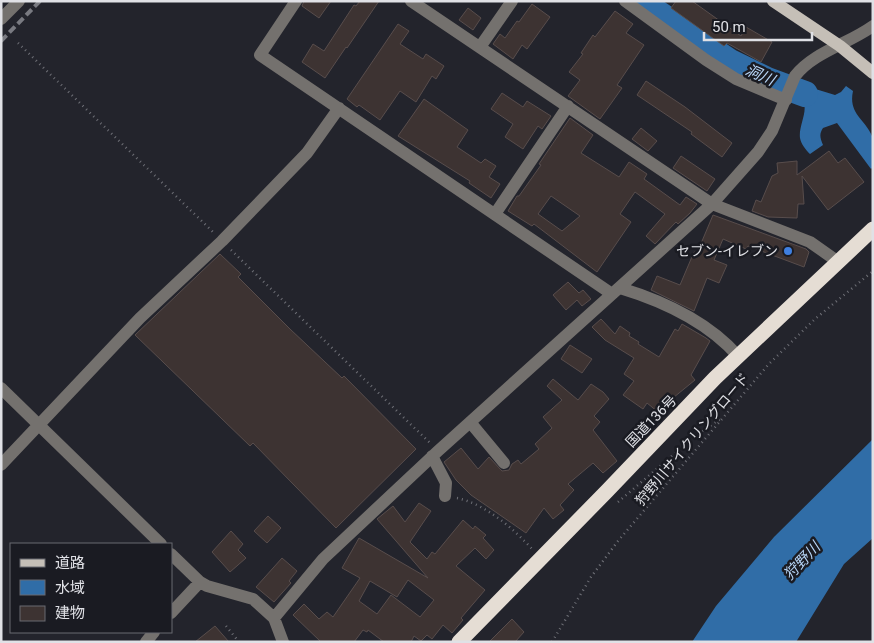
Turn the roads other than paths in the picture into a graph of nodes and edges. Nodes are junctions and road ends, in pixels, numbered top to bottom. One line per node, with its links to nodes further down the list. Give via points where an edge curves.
1 (19, 1): 7 (street)
2 (296, 1): 14 (street, via 260,55)
3 (411, 1): 10 (street)
4 (512, 1): 10 (street)
5 (625, 1): 12 (street, via 736,79)
6 (774, 1): 9 (main road)
7 (1, 19)
8 (873, 26): 9 (street)
9 (840, 46): 11 (main road); 12 (street, via 795,76)
10 (480, 47): 13 (street)
11 (873, 73)
12 (786, 98): 15 (street, via 772,131 758,152)
13 (568, 106): 15 (street); 16 (street)
14 (339, 108): 16 (street); 23 (street, via 307,153 222,241 140,318)
15 (712, 204): 18 (street, via 810,242); 19 (street)
16 (495, 214): 19 (street)
17 (873, 229): 18 (highway, 国道136号)
18 (837, 261): 20 (highway, 国道136号)
19 (616, 291): 20 (street, via 680,312 716,334); 22 (street)
20 (738, 356): 34 (highway, 国道136号)
21 (1, 388): 23 (street)
22 (470, 422): 24 (street); 25 (street)
23 (40, 426): 26 (street); 28 (street)
24 (435, 454): 27 (street, via 446,483); 32 (street, via 323,559)
25 (504, 463)
26 (1, 465)
27 (446, 496)
28 (160, 543)
29 (172, 555): 30 (street)
30 (200, 582): 31 (street); 32 (street, via 253,599)
31 (172, 612)
32 (274, 618): 33 (street)
33 (283, 642)
34 (459, 642)

